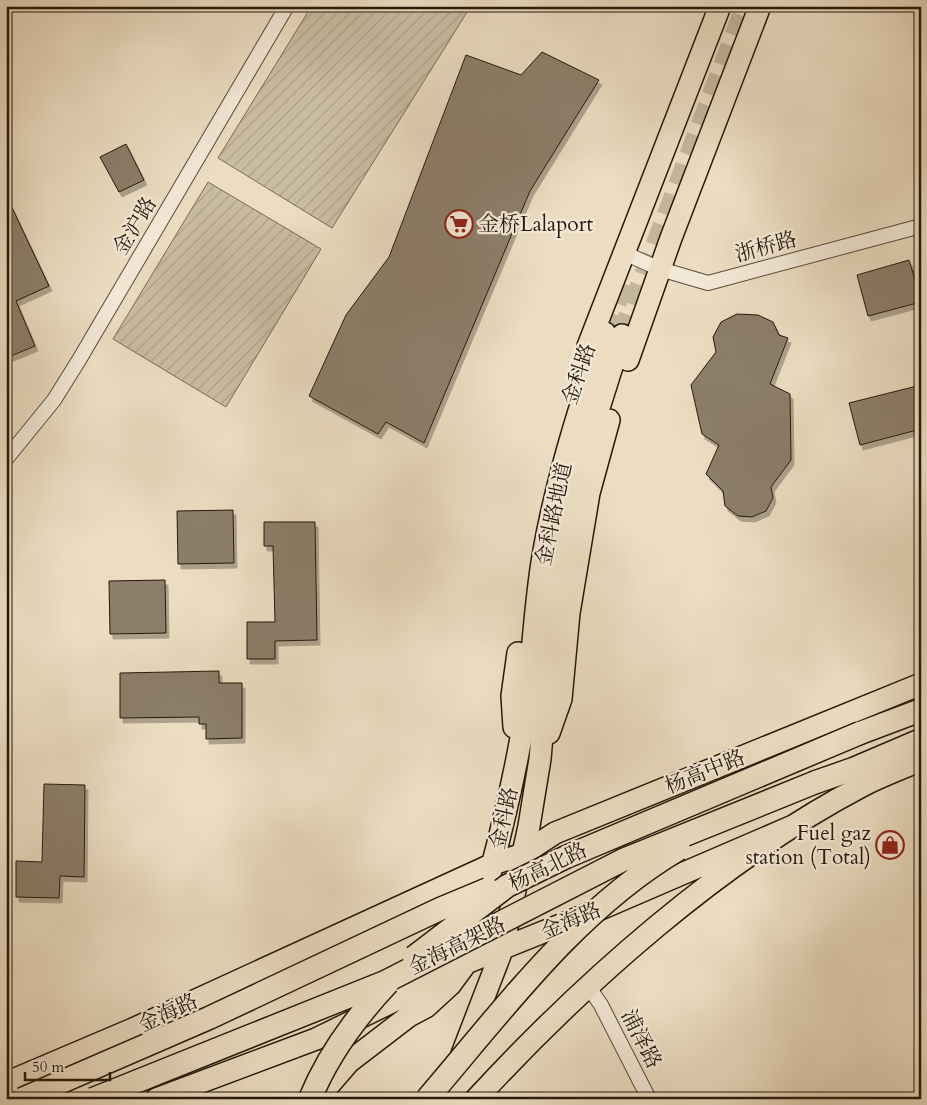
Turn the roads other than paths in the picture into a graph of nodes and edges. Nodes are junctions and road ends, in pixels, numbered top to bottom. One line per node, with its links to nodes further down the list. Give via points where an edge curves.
1 (286, 6): 8 (street, 金沪路, via 54,400)
2 (720, 6): 5 (main road, 金科路)
3 (760, 6): 6 (main road, 金科路)
4 (921, 226): 6 (street, 浙桥路, via 708,283)
5 (624, 253): 6 (street, 浙桥路); 14 (main road, 金科路, via 569,400 532,546 512,696)
6 (660, 269): 13 (main road, 金科路, via 620,385 589,493 569,613 561,699)
7 (614, 334): 10 (main road, 金科路地道, via 576,419 550,520 537,600)
8 (6, 459)
9 (921, 684): 18 (main road, 杨高中路, via 555,833)
10 (536, 697): 13 (main road, 金科路); 14 (main road, 金科路)
11 (921, 710): 19 (highway, 杨高北路, bridge)
12 (921, 740): 16 (highway)
13 (540, 759): 18 (main road, 金科路)
14 (517, 760): 20 (main road, 金科路)
15 (921, 760): 17 (main road, via 863,786)
16 (816, 782): 26 (highway, 金海高架路, bridge, via 624,860 385,982); 30 (highway, bridge, via 690,842 659,860 619,892 543,965)
17 (793, 826): 21 (main road, 金海路); 23 (main road, via 722,876 638,942)
18 (523, 854): 20 (main road, 杨高中路); 21 (main road, 金科路)
19 (566, 857): 25 (highway, 金海高架路, bridge, via 440,909 209,1018); 28 (highway, 杨高北路, bridge, via 507,886 411,959 373,999 331,1058)
20 (492, 864): 22 (main road, 金科路); 24 (main road, 金海路, via 133,1029)
21 (502, 950): 22 (main road, 金海路); 31 (main road, via 464,1050)
22 (467, 962): 27 (main road, 金海路, via 316,1039); 29 (main road, via 450,985 426,1007 408,1016 349,1062)
23 (592, 993): 32 (main road); 33 (street, 浦泽路)
24 (6, 1083)
25 (22, 1099)
26 (93, 1099)
27 (156, 1099)
28 (310, 1099)
29 (317, 1099)
30 (427, 1099)
31 (440, 1099)
32 (476, 1099)
33 (649, 1099)

